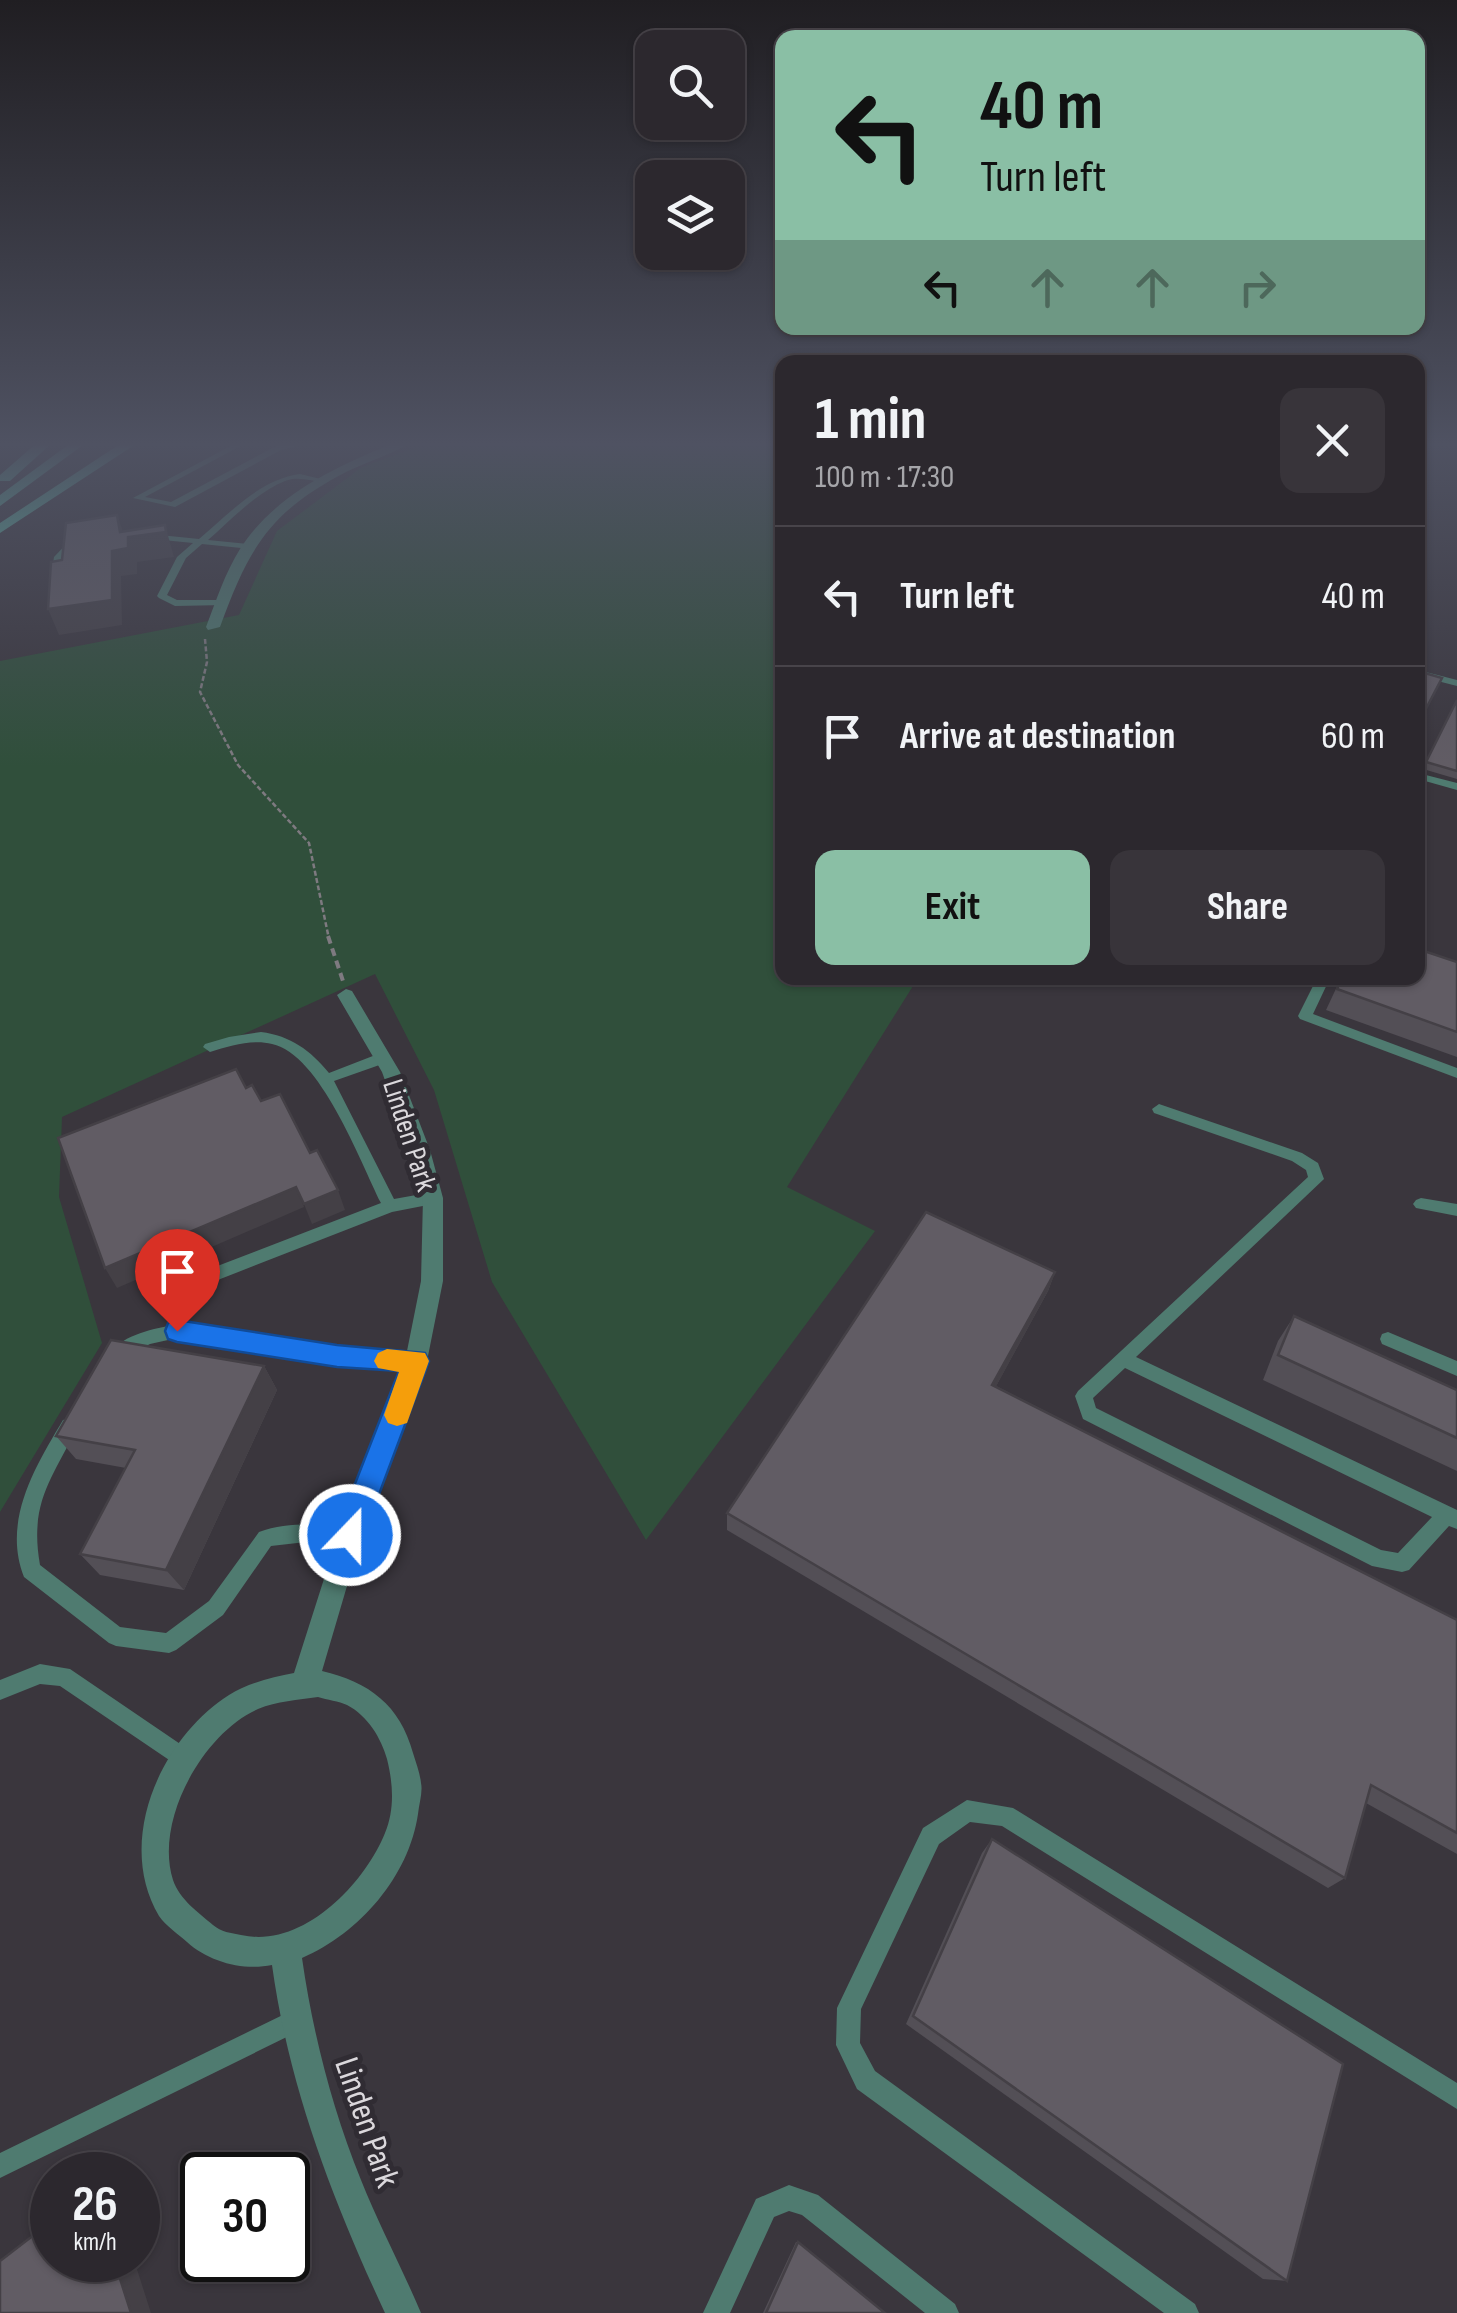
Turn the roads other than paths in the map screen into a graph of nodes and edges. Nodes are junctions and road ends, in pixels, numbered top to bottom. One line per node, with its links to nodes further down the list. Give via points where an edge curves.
1 (64, 550): 4 (lane)
2 (191, 550): 5 (lane, via 162,596 176,604)
3 (247, 550): 5 (street)
4 (54, 580)
5 (222, 603): 6 (street)
6 (213, 627)
7 (1425, 674): 8 (lane)
8 (1457, 683)
9 (1425, 778): 10 (lane)
10 (1457, 787)
11 (1320, 985): 15 (lane, via 1305,1016)
12 (346, 994): 14 (street, Linden Park)
13 (210, 1046): 16 (lane, via 250,1034 304,1049)
14 (383, 1058): 16 (lane); 18 (street, Linden Park, via 403,1098)
15 (1457, 1073)
16 (326, 1079): 20 (lane)
17 (1159, 1109): 24 (lane, via 1297,1157 1314,1167 1316,1179)
18 (433, 1198): 20 (lane); 25 (street, Linden Park, via 432,1280)
19 (1421, 1204): 21 (lane)
20 (390, 1206): 22 (lane)
21 (1457, 1210)
22 (187, 1284)
23 (1388, 1339): 26 (lane)
24 (1123, 1359): 29 (lane); 29 (lane, via 1084,1396 1090,1414 1378,1559 1402,1562)
25 (416, 1361): 27 (lane, via 177,1331 146,1338); 30 (street, Linden Park)
26 (1457, 1369)
27 (102, 1370)
28 (83, 1402): 30 (lane, via 36,1485 23,1534 31,1570 116,1636 169,1643 216,1608 266,1538)
29 (1452, 1518)
30 (350, 1535): 31 (street, Linden Park)
31 (304, 1685): 33 (street, via 238,1705); 34 (street, via 354,1694 383,1717 400,1749 407,1788 400,1831 382,1873 352,1910 315,1937)
32 (0, 1690): 33 (lane, via 40,1674 63,1676)
33 (185, 1759): 34 (street, via 158,1819 156,1866 169,1906 194,1936 230,1952)
34 (285, 1948): 35 (street, Linden Park)
35 (294, 2022): 37 (lane); 38 (street, Linden Park, via 329,2148)
36 (1457, 2097): 41 (lane, via 1005,1816 967,1811 931,1836 850,2008 848,2045 866,2080)
37 (0, 2166)
38 (403, 2313)
39 (716, 2313): 40 (lane, via 766,2208 789,2198 809,2204)
40 (946, 2313)
41 (1186, 2313)

